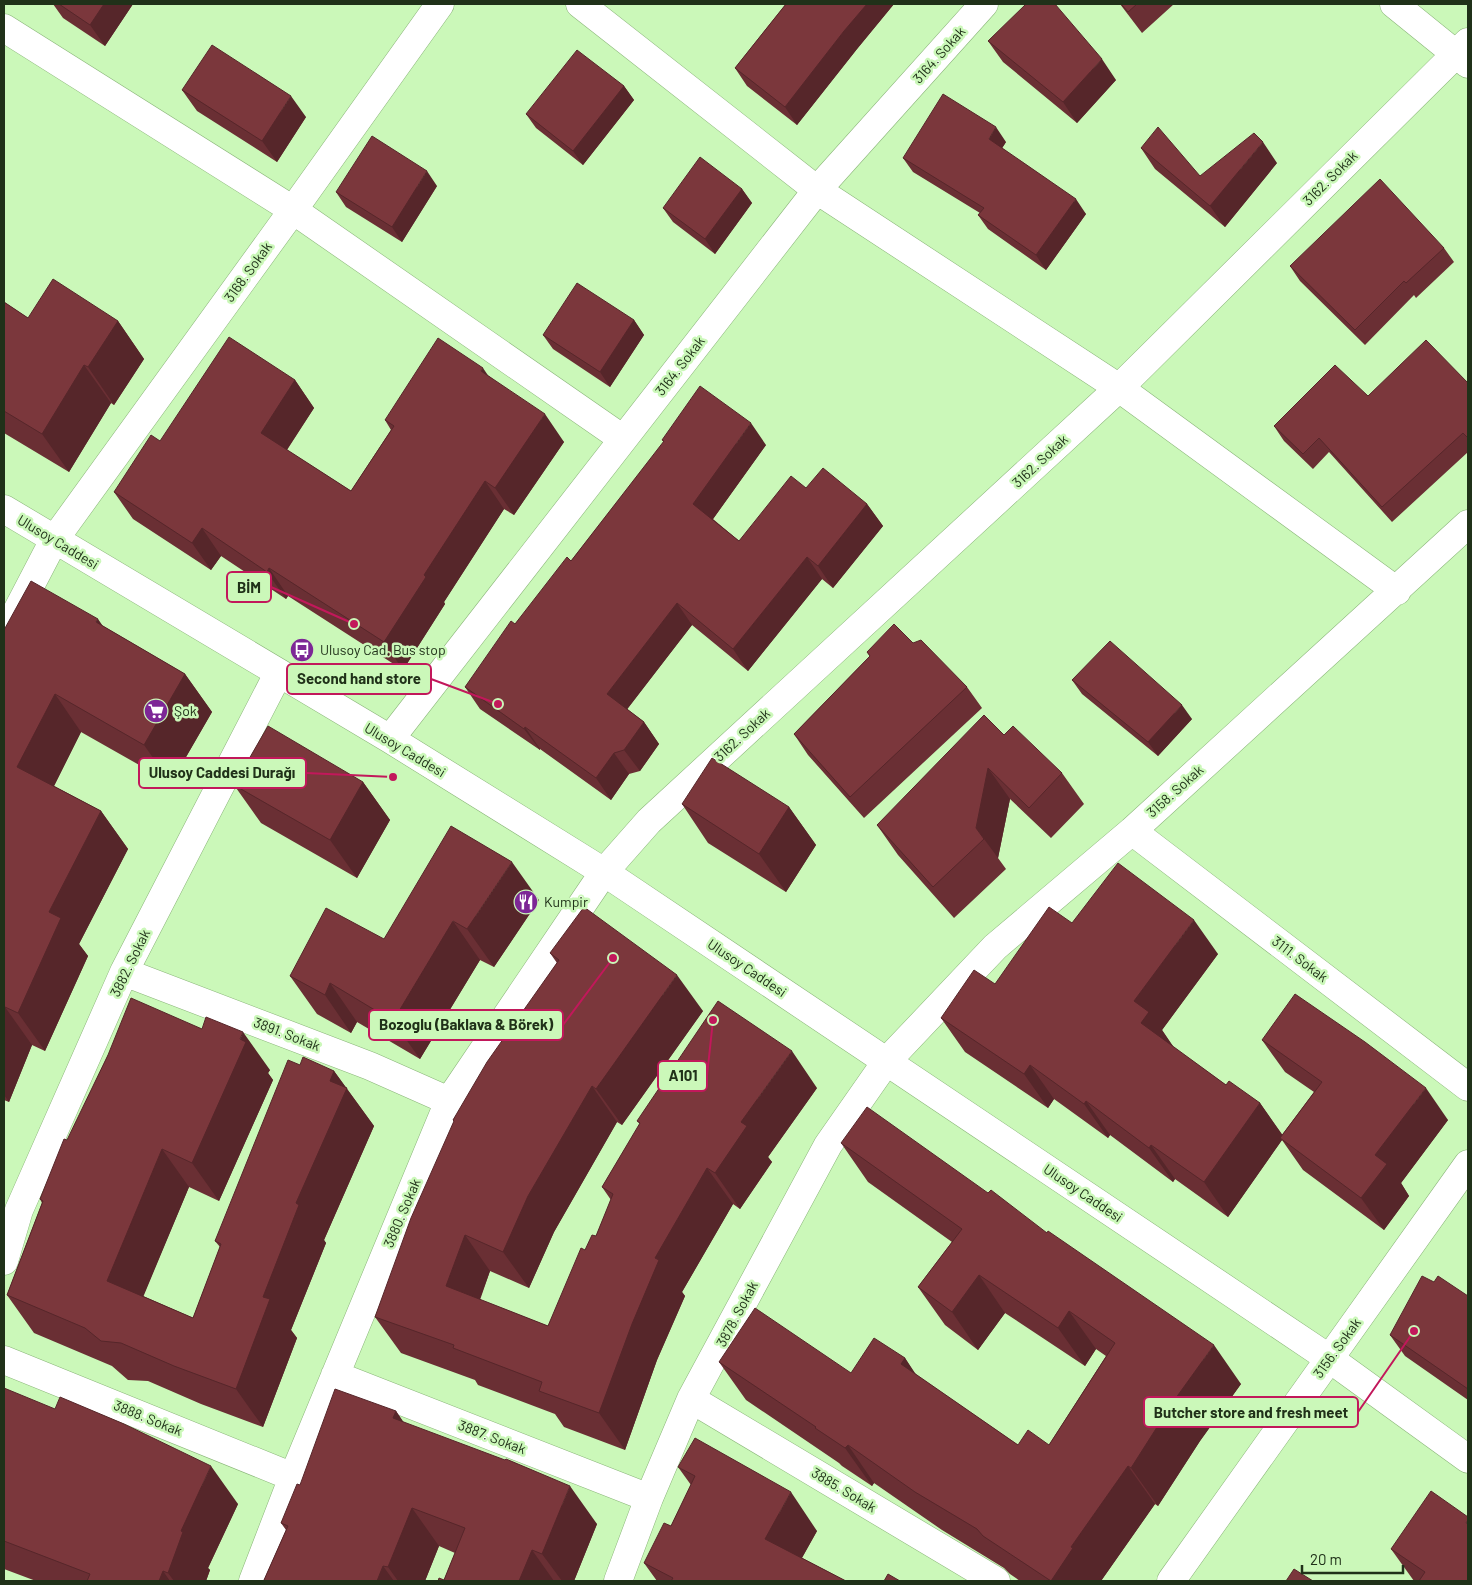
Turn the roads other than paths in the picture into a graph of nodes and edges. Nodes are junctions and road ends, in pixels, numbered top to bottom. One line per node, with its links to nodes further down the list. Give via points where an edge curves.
1 (440, 4): 8 (street, 3168. Sokak)
2 (580, 4): 7 (street)
3 (984, 4): 7 (street, 3164. Sokak)
4 (1394, 4): 6 (street)
5 (4, 28): 8 (street)
6 (1464, 53): 9 (street, 3162. Sokak)
7 (817, 190): 9 (street); 10 (street, 3164. Sokak)
8 (293, 210): 10 (street); 13 (street, 3168. Sokak)
9 (1119, 388): 14 (street); 19 (street, 3162. Sokak, via 649,821)
10 (623, 439): 17 (street, 3164. Sokak)
11 (4, 509): 13 (street, Ulusoy Caddesi)
12 (1468, 524): 14 (street, 3158. Sokak)
13 (54, 540): 15 (street, 3168. Sokak); 16 (street, Ulusoy Caddesi)
14 (1397, 591): 18 (street, 3158. Sokak)
15 (4, 636)
16 (278, 674): 17 (street, Ulusoy Caddesi); 20 (street, 3882. Sokak)
17 (390, 740): 19 (street, Ulusoy Caddesi)
18 (1132, 831): 21 (street, 3158. Sokak, via 995,947); 22 (street, 3111. Sokak)
19 (604, 872): 21 (street, Ulusoy Caddesi); 23 (street, 3880. Sokak)
20 (124, 972): 23 (street, 3891. Sokak, via 370,1066); 25 (street, 3882. Sokak)
21 (886, 1062): 27 (street, Ulusoy Caddesi); 30 (street, 3878. Sokak, via 828,1145)
22 (1468, 1087)
23 (449, 1101): 29 (street, 3880. Sokak)
24 (1468, 1164): 27 (street, 3156. Sokak)
25 (11, 1208): 26 (street, 3882. Sokak)
26 (4, 1261)
27 (1330, 1358): 31 (street, Ulusoy Caddesi); 37 (street, 3156. Sokak)
28 (4, 1360): 32 (street, 3888. Sokak)
29 (335, 1375): 32 (street, 3880. Sokak); 33 (street, 3887. Sokak)
30 (691, 1398): 33 (street, 3878. Sokak); 36 (street, 3885. Sokak)
31 (1468, 1459)
32 (293, 1477): 34 (street, 3880. Sokak)
33 (648, 1498): 35 (street, 3878. Sokak)
34 (253, 1581)
35 (618, 1581)
36 (996, 1581)
37 (1171, 1581)

